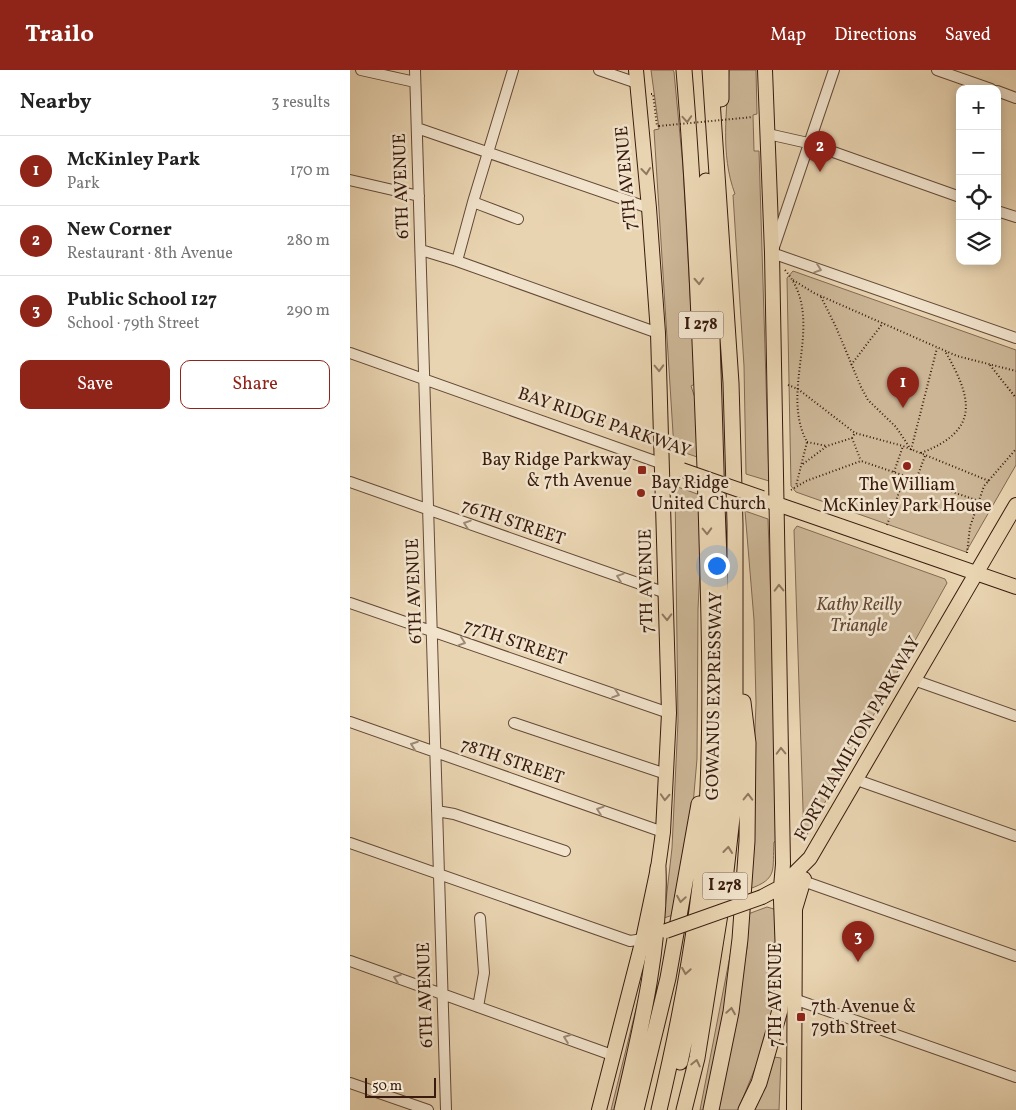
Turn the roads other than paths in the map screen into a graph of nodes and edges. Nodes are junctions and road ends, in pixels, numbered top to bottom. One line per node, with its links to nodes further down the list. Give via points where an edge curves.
1 (361, 70): 13 (street)
2 (415, 70): 13 (street, 6TH AVENUE)
3 (513, 70): 20 (street)
4 (599, 70): 12 (street)
5 (684, 70): 53 (highway, GOWANUS EXPRESSWAY / I 278, one-way to 53, via 701,324)
6 (701, 70): 84 (highway, I 278, via 720,574 720,749 712,877 688,1025)
7 (710, 70): 36 (highway, GOWANUS EXPRESSWAY / I 278)
8 (721, 70): 36 (highway, via 732,322)
9 (765, 70): 18 (main road)
10 (834, 70): 19 (street)
11 (938, 70): 14 (street)
12 (636, 77): 25 (main road, 7TH AVENUE, one-way to 25)
13 (415, 82): 17 (street, 6TH AVENUE)
14 (980, 85)
15 (1001, 92): 16 (street)
16 (1016, 98)
17 (417, 128): 20 (street); 22 (street, 6TH AVENUE)
18 (768, 134): 19 (street); 30 (main road)
19 (808, 143): 23 (street); 30 (street)
20 (490, 153): 24 (street); 25 (street)
21 (350, 180): 22 (street)
22 (419, 196): 29 (street, 6TH AVENUE)
23 (956, 196)
24 (473, 202): 28 (street); 31 (street)
25 (649, 208): 32 (main road, 7TH AVENUE)
26 (1001, 212): 27 (street)
27 (1016, 217)
28 (518, 219)
29 (421, 250): 31 (street); 35 (street, 6TH AVENUE)
30 (772, 253): 33 (street, one-way to 33); 39 (main road)
31 (457, 261): 32 (street)
32 (658, 333): 37 (main road, 7TH AVENUE, one-way to 37)
33 (1016, 338)
34 (350, 353): 35 (street, BAY RIDGE PARKWAY)
35 (424, 379): 37 (street, BAY RIDGE PARKWAY); 41 (street, 6TH AVENUE)
36 (731, 383): 47 (highway, GOWANUS EXPRESSWAY / I 278)
37 (663, 464): 39 (main road, BAY RIDGE PARKWAY, bridge); 44 (main road, 7TH AVENUE)
38 (350, 482): 41 (street, 76TH STREET)
39 (778, 504): 42 (main road, BAY RIDGE PARKWAY); 66 (main road, one-way to 39)
40 (1016, 505): 42 (main road, FORT HAMILTON PARKWAY)
41 (428, 510): 44 (street, 76TH STREET, one-way to 41); 46 (street, 6TH AVENUE)
42 (977, 574): 43 (main road, BAY RIDGE PARKWAY); 48 (main road, FORT HAMILTON PARKWAY)
43 (1016, 587)
44 (666, 593): 49 (main road, 7TH AVENUE, one-way to 49)
45 (350, 603): 46 (street, 77TH STREET)
46 (432, 632): 49 (street, 77TH STREET, one-way to 49); 54 (street, 6TH AVENUE)
47 (736, 658): 85 (highway, GOWANUS EXPRESSWAY / I 278, one-way to 47, via 697,1058 724,889 733,808); 86 (highway, one-way to 47, via 731,1012 747,841 748,743)
48 (914, 680): 50 (street); 56 (main road, FORT HAMILTON PARKWAY)
49 (669, 713): 55 (main road, 7TH AVENUE)
50 (1016, 716)
51 (350, 722): 54 (street, 78TH STREET, one-way to 51)
52 (514, 723): 55 (street)
53 (710, 748): 82 (highway, one-way to 82, via 668,978); 83 (highway, GOWANUS EXPRESSWAY / I 278, one-way to 83, via 698,894)
54 (436, 753): 57 (street, 6TH AVENUE); 58 (street, 78TH STREET, one-way to 54)
55 (666, 774): 58 (main road, 7TH AVENUE, one-way to 58)
56 (857, 780): 59 (street); 62 (main road, FORT HAMILTON PARKWAY)
57 (437, 811): 61 (street); 64 (street, 6TH AVENUE)
58 (663, 832): 63 (main road, 7TH AVENUE)
59 (1016, 836)
60 (350, 843): 64 (street)
61 (566, 851)
62 (809, 859): 65 (main road, 7TH AVENUE); 66 (main road, FORT HAMILTON PARKWAY)
63 (658, 868): 69 (highway, via 659,894)
64 (439, 874): 69 (street, via 630,941); 72 (street, 6TH AVENUE)
65 (803, 881): 67 (highway, via 788,896); 70 (street); 73 (main road, 7TH AVENUE, via 795,909)
66 (781, 887): 67 (highway); 69 (main road, FORT HAMILTON PARKWAY, bridge, via 762,897)
67 (783, 914): 87 (highway, via 784,969 780,1010 759,1083)
68 (480, 918): 74 (street, via 484,973)
69 (654, 935): 75 (main road); 81 (highway, via 650,974)
70 (1016, 956)
71 (350, 961): 72 (street, one-way to 71)
72 (442, 994): 74 (street); 79 (street, 6TH AVENUE)
73 (794, 998): 76 (street); 88 (main road, 7TH AVENUE)
74 (478, 1007): 75 (street, one-way to 74)
75 (612, 1055): 80 (main road)
76 (1016, 1077)
77 (350, 1083): 78 (street)
78 (428, 1110)
79 (446, 1110)
80 (599, 1110)
81 (622, 1110)
82 (636, 1110)
83 (659, 1110)
84 (670, 1110)
85 (684, 1110)
86 (711, 1110)
87 (746, 1110)
88 (794, 1110)

